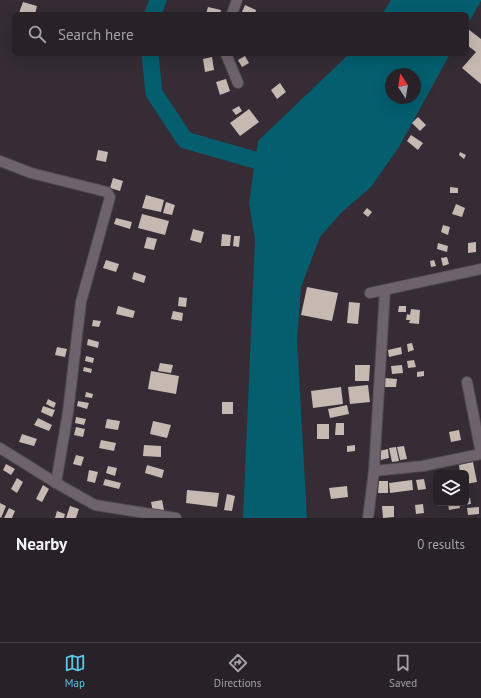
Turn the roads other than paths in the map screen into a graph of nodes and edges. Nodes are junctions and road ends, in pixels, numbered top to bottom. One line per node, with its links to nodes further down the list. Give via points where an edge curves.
1 (237, 0): 2 (street)
2 (233, 12)
3 (227, 56): 4 (street)
4 (238, 83)
5 (0, 161): 13 (street, via 31,173 107,192 110,197 81,302 68,412)
6 (481, 269): 7 (street)
7 (384, 290): 8 (street); 12 (street)
8 (370, 293)
9 (467, 382): 11 (street)
10 (0, 448): 13 (street)
11 (481, 454): 12 (street, via 423,466)
12 (374, 471): 16 (street)
13 (56, 483): 14 (street, via 95,505)
14 (130, 515): 15 (street)
15 (176, 518)
16 (368, 518)

